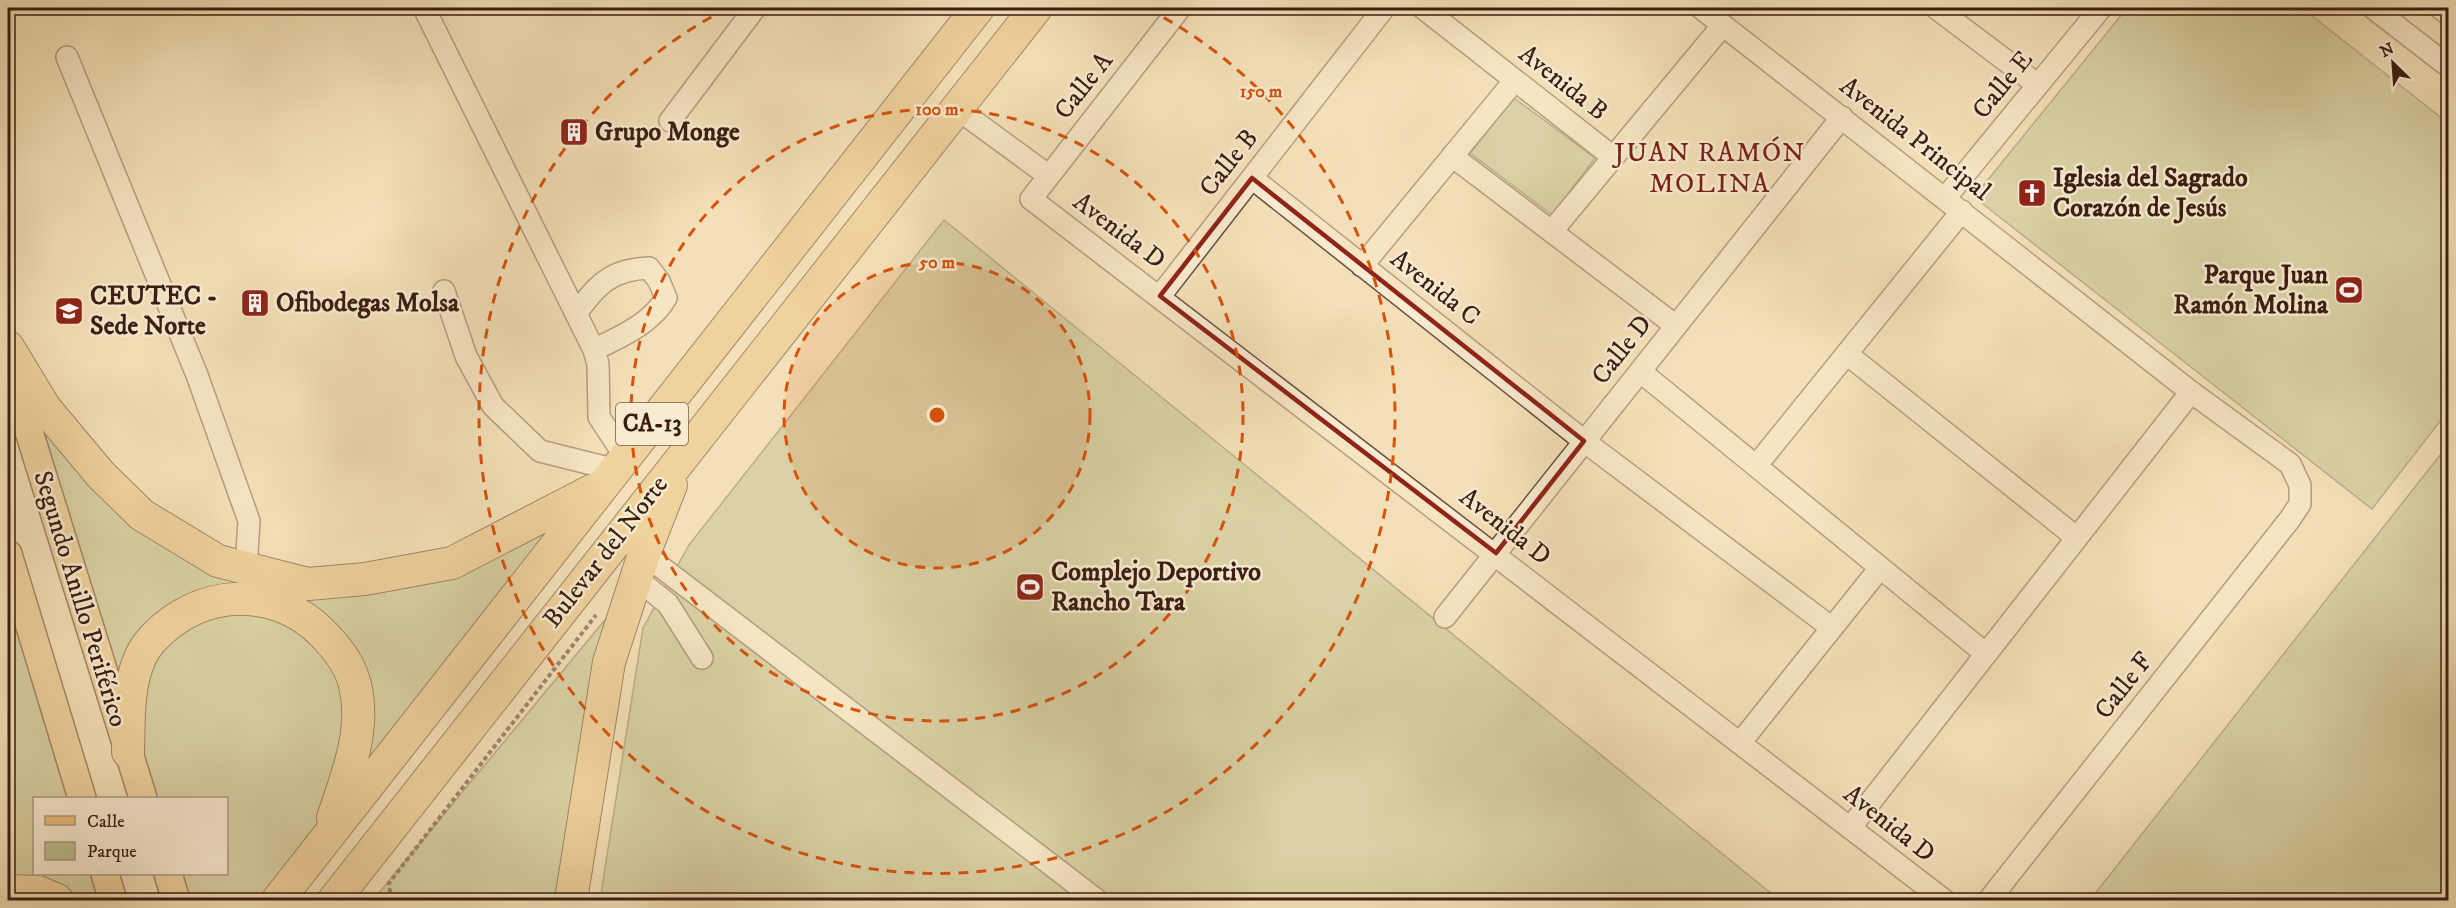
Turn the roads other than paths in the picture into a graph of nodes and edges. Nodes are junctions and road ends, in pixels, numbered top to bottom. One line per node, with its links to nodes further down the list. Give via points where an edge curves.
1 (424, 8): 33 (street)
2 (755, 8): 21 (street)
3 (978, 8): 44 (highway, Bulevar del Norte / CA-13)
4 (1036, 8): 19 (highway, Bulevar del Norte / CA-13)
5 (1180, 8): 24 (street, Calle A)
6 (1384, 8): 25 (street, Calle B)
7 (1424, 8): 17 (street, Avenida B)
8 (1701, 8): 14 (street, Avenida Principal)
9 (1936, 8): 18 (street)
10 (2101, 8): 18 (street, Calle E)
11 (2373, 8): 16 (street)
12 (2440, 8): 13 (street)
13 (2448, 14)
14 (1723, 25): 20 (street, Avenida Principal); 23 (street)
15 (68, 57): 50 (street, via 197,375 249,521)
16 (2448, 66)
17 (1515, 80): 22 (street); 23 (street, Avenida B)
18 (2038, 85): 26 (street, Calle E)
19 (956, 108): 24 (street, Avenida D); 42 (highway, Bulevar del Norte / CA-13)
20 (1842, 117): 26 (street, Avenida Principal); 34 (street, Calle D)
21 (670, 121)
22 (1452, 156): 29 (street); 30 (street)
23 (1613, 157): 29 (street)
24 (1048, 176): 27 (street, Calle A)
25 (1252, 178): 30 (street, Avenida C); 32 (street, Calle B)
26 (1946, 197): 28 (street, Avenida Principal)
27 (1031, 198): 32 (street, Avenida D)
28 (1962, 211): 37 (street); 40 (street, Avenida Principal)
29 (1552, 231): 34 (street)
30 (1362, 266): 41 (street, Avenida C)
31 (444, 291): 44 (street, via 466,356 493,406 540,451)
32 (1160, 296): 47 (street, Avenida D)
33 (576, 314): 36 (street); 36 (street, via 594,289 615,275 649,268 659,281 666,298 658,312)
34 (1676, 326): 39 (street, Calle D)
35 (8, 347): 50 (highway, via 45,408 101,475 142,515 218,561)
36 (594, 350): 44 (street, via 599,417)
37 (1847, 354): 43 (street); 46 (street)
38 (8, 364): 57 (main road, Segundo Anillo Periférico)
39 (1641, 372): 41 (street, Calle D); 43 (street)
40 (2191, 392): 45 (street, Avenida Principal, via 2290,464 2300,485); 46 (street)
41 (1584, 441): 47 (street, Calle D); 53 (street, Avenida C)
42 (685, 450): 49 (highway); 69 (highway, Bulevar del Norte / CA-13)
43 (1756, 466): 51 (street)
44 (616, 470): 50 (highway, via 549,515 452,563 365,579 308,584); 61 (highway, Bulevar del Norte / CA-13)
45 (2300, 504): 73 (street, Calle F)
46 (2077, 538): 54 (street)
47 (1496, 553): 52 (street, Calle D); 56 (street, Avenida D)
48 (8, 554): 58 (main road)
49 (640, 566): 55 (street); 70 (highway, via 609,662); 71 (street)
50 (246, 568)
51 (1880, 568): 53 (street); 54 (street)
52 (1445, 617)
53 (1832, 628): 56 (street)
54 (1986, 654): 60 (street)
55 (702, 658)
56 (1740, 743): 60 (street, Avenida D)
57 (128, 752): 59 (main road, Segundo Anillo Periférico); 61 (highway, via 130,688 140,656 160,630 188,611 222,600 257,598 287,606 317,627 343,656 355,685 354,757)
58 (82, 797)
59 (143, 797)
60 (1850, 828): 72 (street, Avenida D)
61 (326, 838): 68 (highway, Bulevar del Norte / CA-13)
62 (106, 875): 66 (main road)
63 (169, 875): 67 (main road)
64 (8, 891): 65 (highway, via 38,892)
65 (57, 900)
66 (113, 900)
67 (176, 900)
68 (278, 900)
69 (334, 900)
70 (571, 900)
71 (1097, 900)
72 (1944, 900)
73 (1989, 900)

